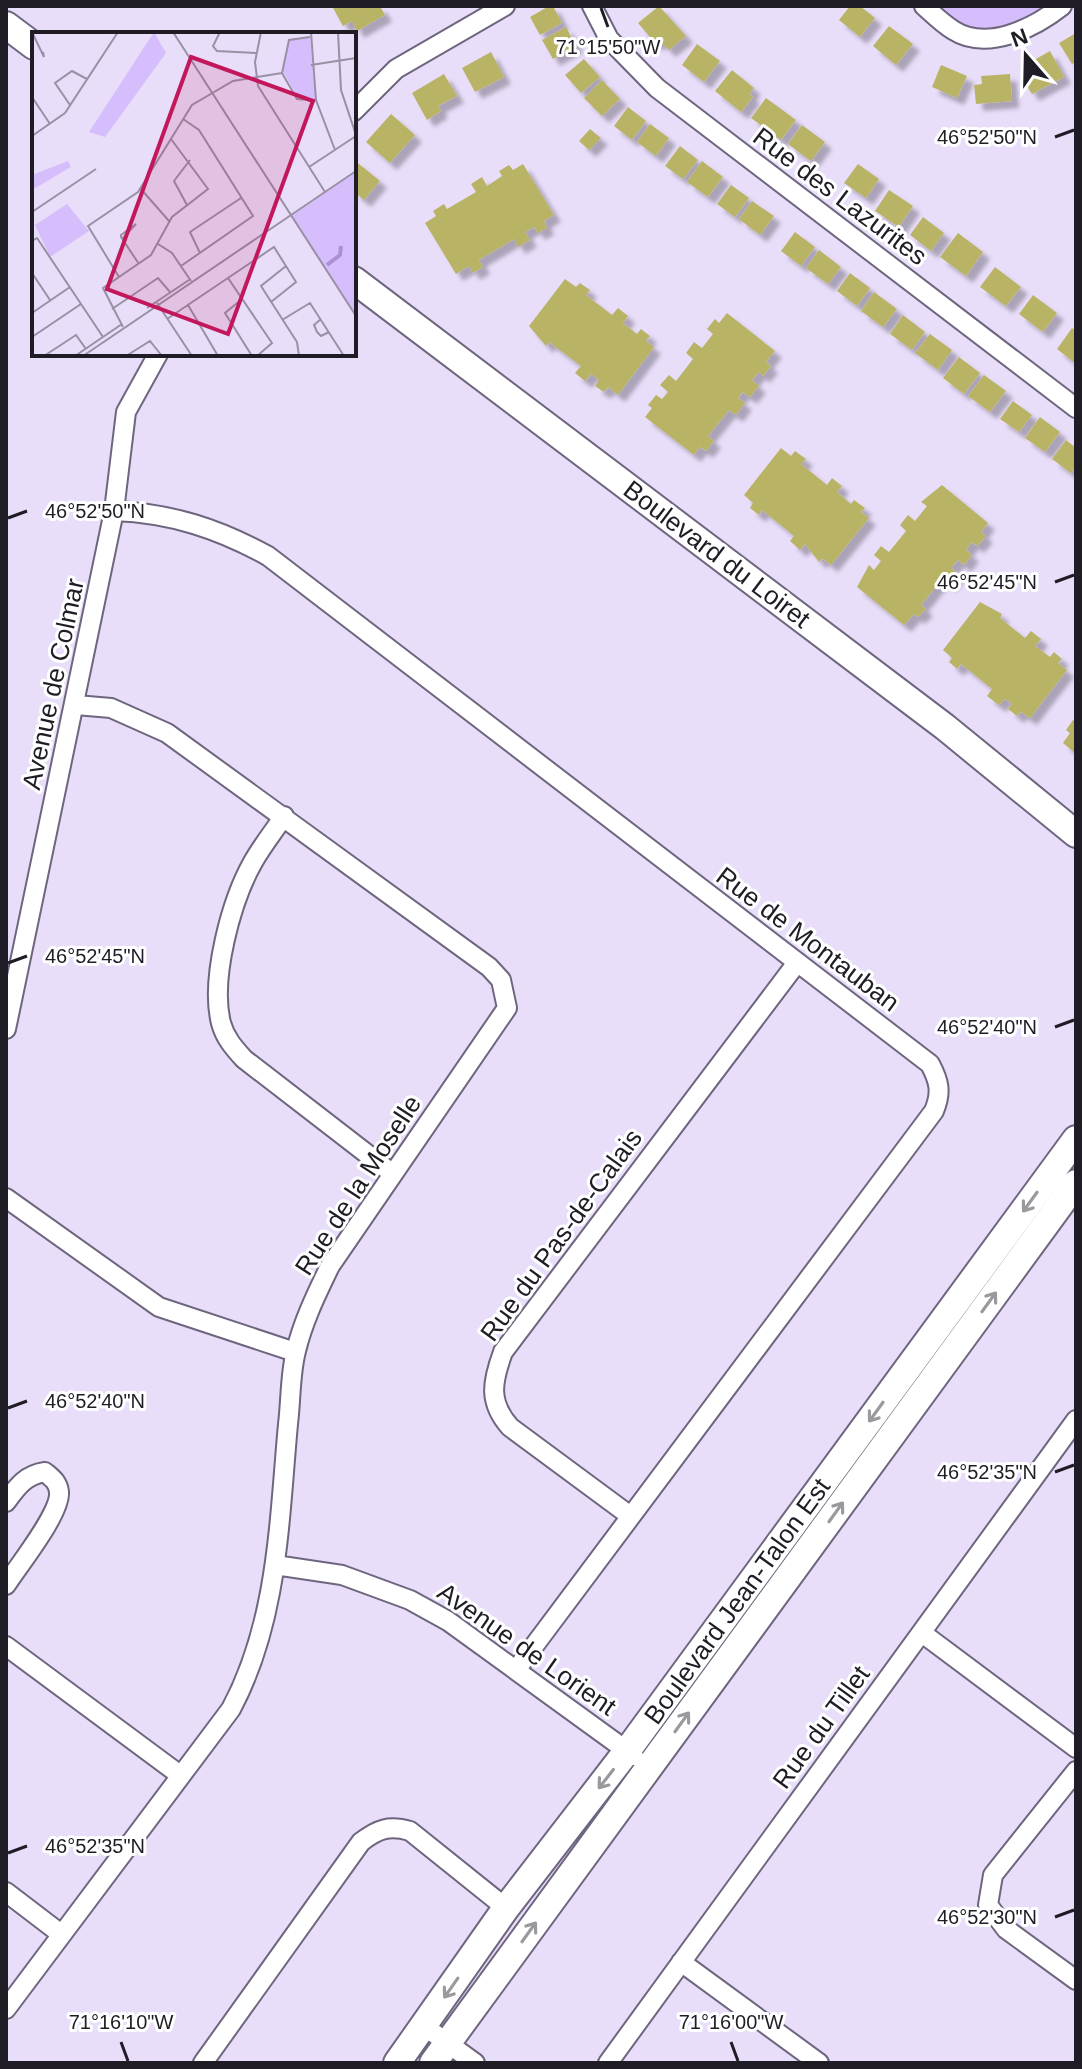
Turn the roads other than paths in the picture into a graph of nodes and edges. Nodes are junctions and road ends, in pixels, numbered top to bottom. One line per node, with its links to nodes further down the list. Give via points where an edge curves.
1 (505, 6): 7 (street, via 396,69)
2 (592, 6): 10 (street, Rue des Lazurites, via 609,39 657,88)
3 (924, 6): 4 (street, via 955,31 985,40 1039,23)
4 (1062, 6)
5 (6, 25): 6 (street)
6 (32, 44)
7 (356, 109)
8 (356, 282): 14 (street, Boulevard du Loiret, via 945,727)
9 (157, 356): 11 (street, Avenue de Colmar, via 126,412)
10 (1076, 408)
11 (114, 511): 12 (street, Avenue de Colmar); 15 (street, Rue de Montauban, via 182,519 229,534 268,556)
12 (76, 705): 13 (street, Rue de la Moselle, via 111,708 167,733); 16 (street, Avenue de Colmar)
13 (284, 816): 18 (street, via 252,863 235,902 222,956 222,1026 244,1059); 18 (street, Rue de la Moselle, via 489,967 507,996 502,1020)
14 (1076, 834)
15 (796, 964): 24 (street, Rue du Pas-de-Calais, via 503,1352 493,1378 497,1412 510,1427); 24 (street, Rue de Montauban, via 930,1064 940,1096 934,1111)
16 (6, 1029)
17 (1076, 1139): 31 (street, Boulevard Jean-Talon Est, one-way to 31)
18 (393, 1174): 21 (street, Rue de la Moselle, via 330,1266)
19 (1076, 1183): 32 (street, Boulevard Jean-Talon Est, one-way to 19)
20 (6, 1198): 21 (street, via 159,1307)
21 (295, 1352): 25 (street, Rue de la Moselle)
22 (1076, 1420): 27 (street, Rue du Tillet)
23 (6, 1502): 26 (street, via 34,1474 45,1472 59,1491 51,1516)
24 (629, 1515): 29 (street, Rue de Montauban)
25 (275, 1565): 29 (street, Avenue de Lorient, via 342,1575 387,1589 448,1621); 34 (street, Rue de la Moselle, via 265,1628 251,1671 231,1709)
26 (6, 1585)
27 (922, 1633): 30 (street); 38 (street, Rue du Tillet)
28 (6, 1646): 34 (street)
29 (516, 1670): 31 (street, Avenue de Lorient)
30 (1076, 1748)
31 (627, 1751): 32 (street, Avenue de Lorient); 36 (street, Boulevard Jean-Talon Est, one-way to 36)
32 (649, 1768): 42 (street, Boulevard Jean-Talon Est, one-way to 32)
33 (1076, 1771): 39 (street, via 993,1875 988,1905 1006,1929)
34 (180, 1775): 37 (street, Rue de la Moselle)
35 (6, 1892): 37 (street)
36 (506, 1908): 41 (street, Boulevard Jean-Talon Est, one-way to 41); 43 (street, via 410,1831 384,1828 373,1833 361,1842)
37 (61, 1934): 40 (street, Rue de la Moselle)
38 (681, 1962): 46 (street, Rue du Tillet); 47 (street)
39 (1076, 1980)
40 (6, 2009)
41 (424, 2026): 42 (street); 44 (street, Boulevard Jean-Talon Est)
42 (441, 2053): 45 (street)
43 (203, 2063)
44 (397, 2063)
45 (475, 2063)
46 (608, 2063)
47 (819, 2063)

